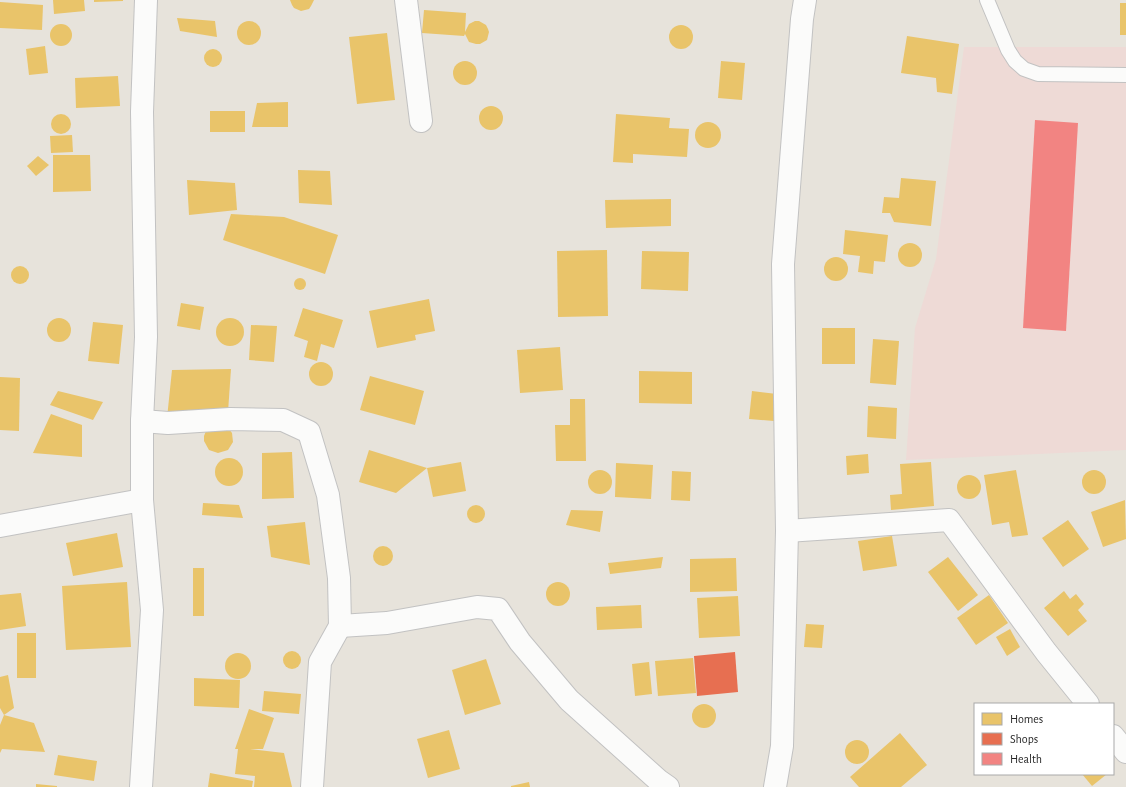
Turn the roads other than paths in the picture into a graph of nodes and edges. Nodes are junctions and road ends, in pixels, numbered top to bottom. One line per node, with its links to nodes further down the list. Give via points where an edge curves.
1 (146, 0): 7 (street, via 142,112 146,338)
2 (406, 0): 6 (street)
3 (805, 0): 10 (street, via 783,264)
4 (988, 0): 5 (lane, via 1008,50 1024,69 1038,74)
5 (1126, 75)
6 (421, 121)
7 (142, 421): 8 (street); 11 (street, via 168,424 230,419 283,420 309,432 328,496 339,578)
8 (142, 500): 9 (street); 15 (street, via 152,610)
9 (0, 526)
10 (787, 531): 12 (street, via 949,520 1046,652); 18 (street, via 782,746)
11 (340, 626): 16 (street, via 320,662); 17 (street, via 387,623 477,607 498,609 520,642 569,700)
12 (1087, 703)
13 (1114, 737): 14 (street)
14 (1126, 752)
15 (141, 787)
16 (312, 787)
17 (668, 787)
18 (775, 787)

